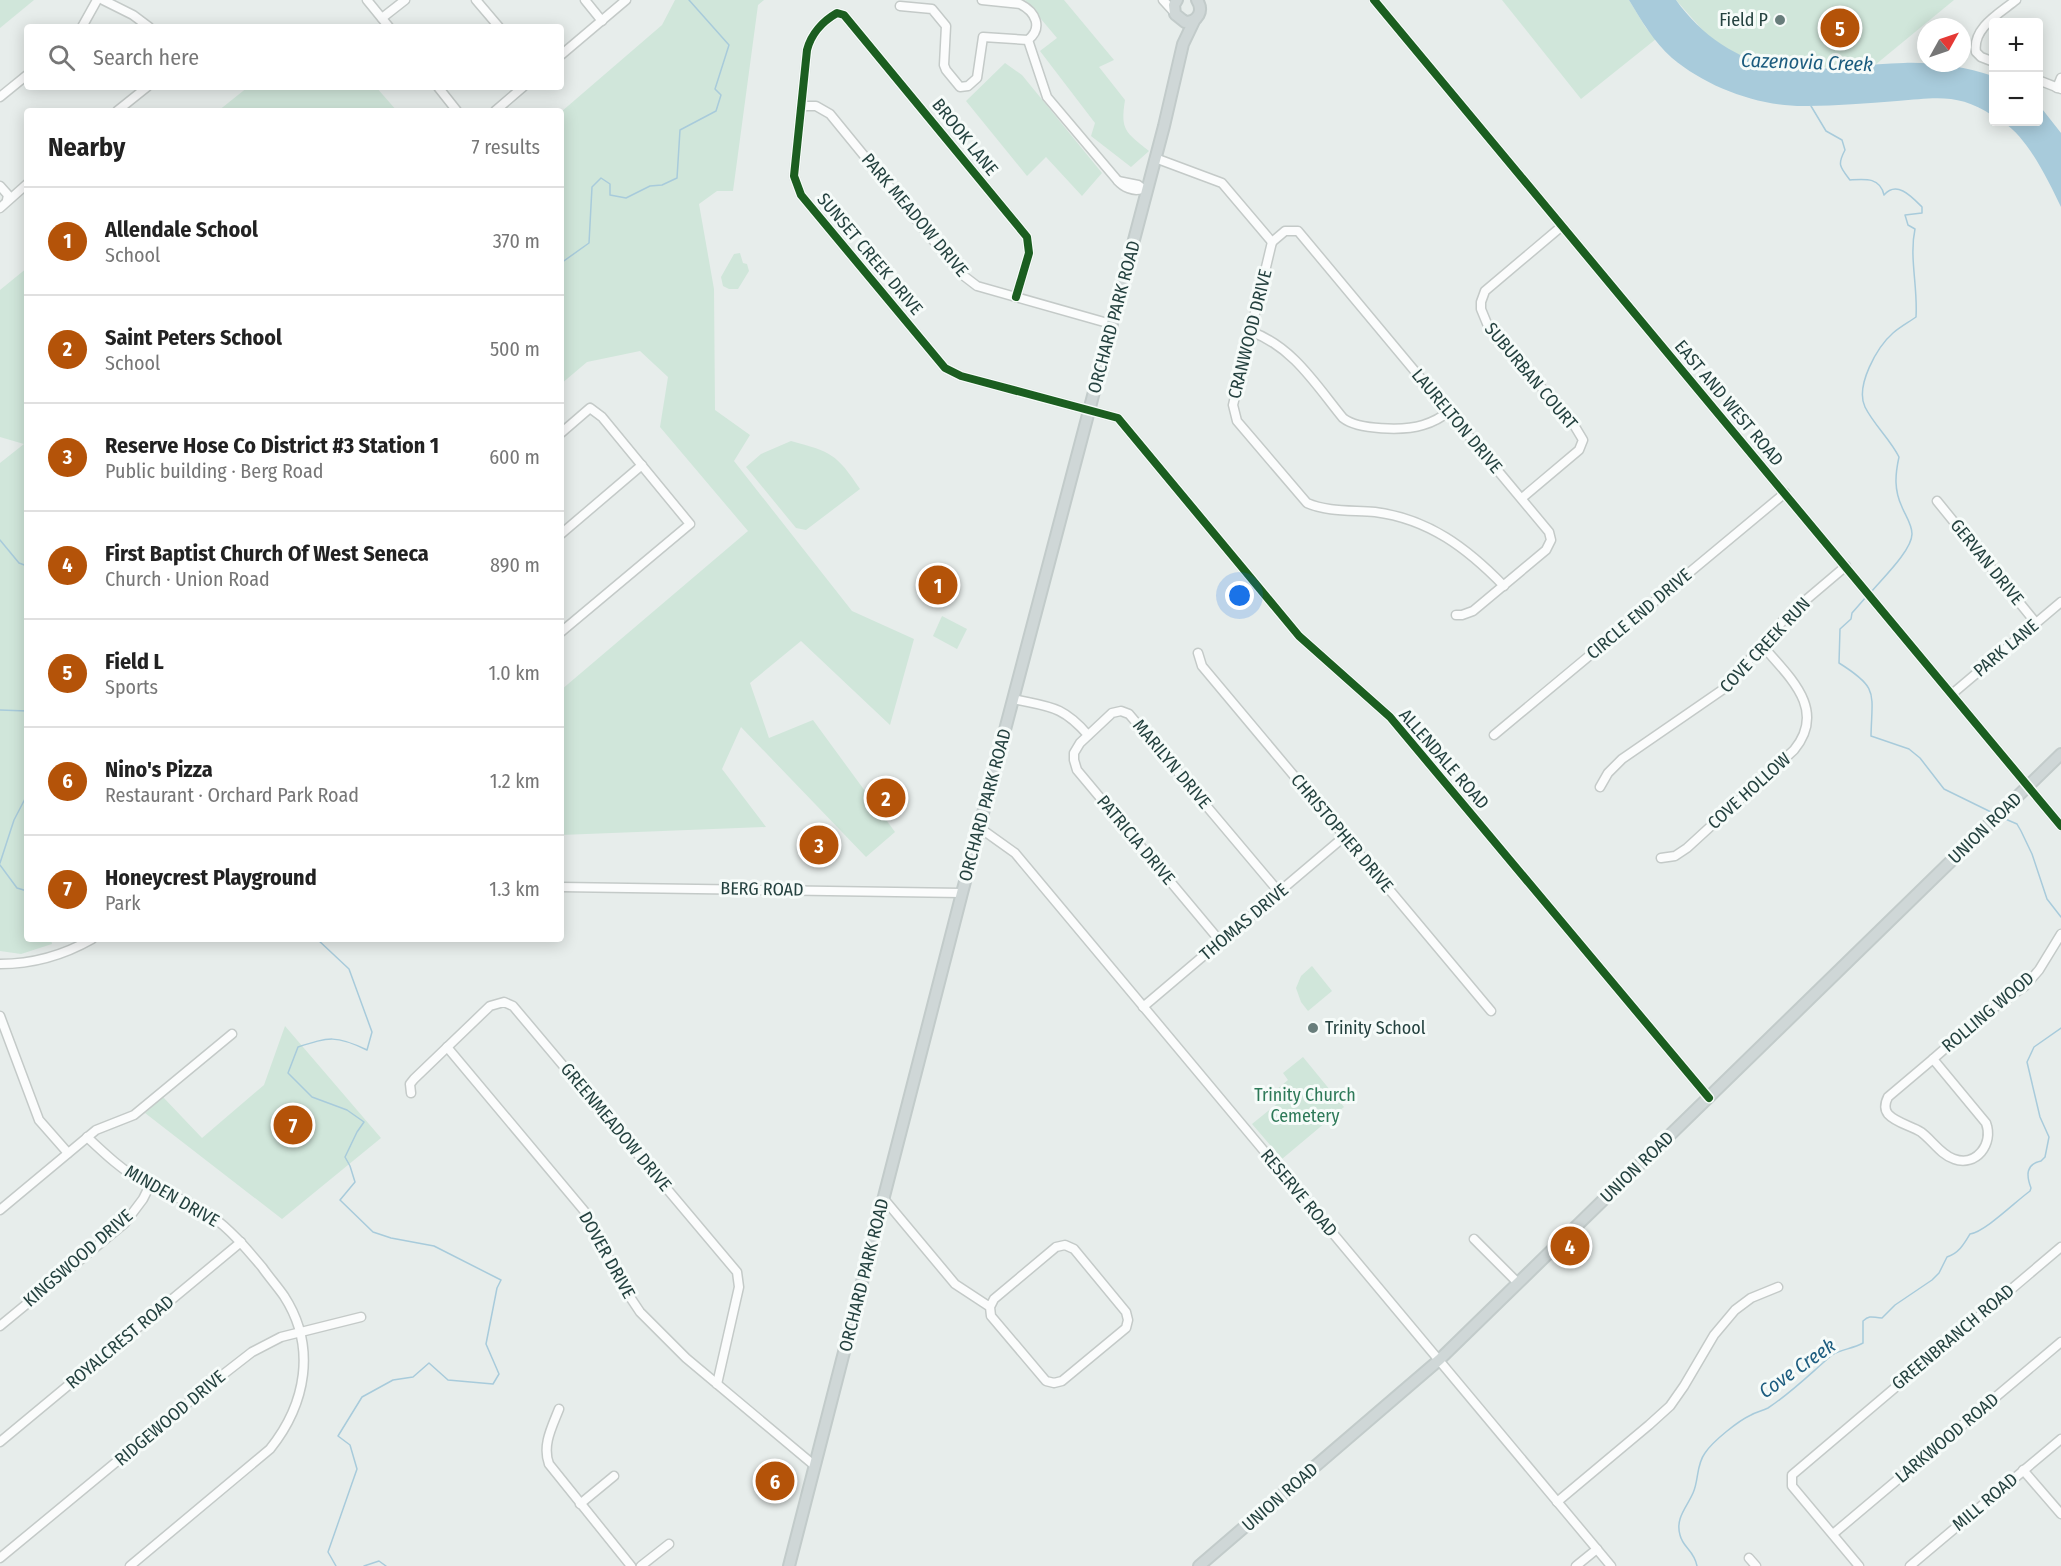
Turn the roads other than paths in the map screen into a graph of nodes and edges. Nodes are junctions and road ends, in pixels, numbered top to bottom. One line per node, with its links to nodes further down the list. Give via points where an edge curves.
1 (96, 0): 22 (street)
2 (103, 0): 23 (street)
3 (367, 0): 17 (street)
4 (405, 0): 17 (street)
5 (476, 0): 25 (street)
6 (585, 0): 19 (street)
7 (626, 0): 19 (street)
8 (982, 0): 26 (street, via 1025,7 1037,24 1036,33)
9 (1163, 0): 16 (street)
10 (1177, 0): 16 (main road)
11 (1374, 0): 48 (street, EAST AND WEST ROAD)
12 (2016, 0): 18 (street)
13 (1199, 1): 20 (main road, ORCHARD PARK ROAD, via 1200,14)
14 (900, 6): 26 (street, via 932,9 946,26 944,65 960,87 977,78 983,37)
15 (837, 13): 38 (street, SUNSET CREEK DRIVE, via 810,38); 50 (street, BROOK LANE, via 844,15 1027,237 1029,253)
16 (1175, 14): 20 (main road, via 1185,22); 27 (main road, ORCHARD PARK ROAD)
17 (382, 18): 24 (street)
18 (1995, 18)
19 (603, 21): 28 (street)
20 (1194, 21): 27 (main road, ORCHARD PARK ROAD)
21 (1989, 23): 29 (street, via 1977,37 1976,45 1978,55)
22 (84, 24)
23 (145, 24)
24 (387, 24)
25 (496, 24)
26 (1028, 40): 45 (street, via 1047,97 1118,181)
27 (1183, 44): 42 (main road, ORCHARD PARK ROAD)
28 (564, 53)
29 (1989, 60)
30 (24, 77): 37 (street)
31 (2061, 78): 33 (street)
32 (2043, 82): 33 (street)
33 (2059, 88)
34 (143, 90): 39 (street)
35 (440, 90): 40 (street)
36 (520, 90): 41 (street)
37 (0, 97)
38 (802, 106): 50 (street, PARK MEADOW DRIVE, via 816,106 830,114 960,273 977,286); 53 (street, SUNSET CREEK DRIVE, via 794,176 801,195 945,368 961,376)
39 (121, 108)
40 (456, 108)
41 (498, 108)
42 (1155, 158): 45 (main road, ORCHARD PARK ROAD); 49 (street, via 1222,183)
43 (0, 186): 46 (street, via 8,195)
44 (24, 186): 46 (street)
45 (1144, 190): 51 (main road, ORCHARD PARK ROAD)
46 (7, 200): 47 (street)
47 (0, 208)
48 (1562, 226): 57 (street, EAST AND WEST ROAD); 58 (street, SUBURBAN COURT, via 1489,287 1481,302 1488,326 1583,440 1579,450)
49 (1272, 242): 52 (street, CRANWOOD DRIVE); 54 (street, LAURELTON DRIVE, via 1285,231 1298,231)
50 (1016, 297): 51 (street, PARK MEADOW DRIVE)
51 (1111, 324): 53 (main road, ORCHARD PARK ROAD)
52 (1252, 332): 54 (street, via 1290,354 1343,418 1353,424 1414,427 1433,422); 62 (street, CRANWOOD DRIVE, via 1233,405 1234,416 1304,501 1319,507 1379,513 1425,526 1471,553)
53 (1090, 410): 70 (main road, ORCHARD PARK ROAD); 94 (street, ALLENDALE ROAD, via 1118,418 1299,636 1390,717)
54 (1449, 411): 58 (street, LAURELTON DRIVE)
55 (564, 430): 56 (street, via 590,408)
56 (642, 465): 60 (street); 66 (street, via 690,524)
57 (1785, 493): 61 (street, EAST AND WEST ROAD); 72 (street, CIRCLE END DRIVE)
58 (1522, 498): 62 (street, LAURELTON DRIVE, via 1551,540 1548,549)
59 (1937, 501): 65 (street, GERVAN DRIVE)
60 (564, 531)
61 (1846, 566): 67 (street, COVE CREEK RUN, via 1797,607); 69 (street, EAST AND WEST ROAD)
62 (1504, 586): 64 (street, LAURELTON DRIVE, via 1473,611)
63 (2061, 602): 65 (street, PARK LANE)
64 (1456, 615)
65 (2036, 623): 69 (street, PARK LANE)
66 (564, 630)
67 (1762, 645): 75 (street, COVE CREEK RUN, via 1725,688 1622,759); 79 (street, COVE HOLLOW, via 1803,698 1808,715 1802,738 1794,750 1687,848)
68 (1198, 653): 78 (street, CHRISTOPHER DRIVE, via 1202,666)
69 (1952, 694): 74 (street, EAST AND WEST ROAD)
70 (1013, 699): 71 (street, via 1060,710); 77 (main road, ORCHARD PARK ROAD)
71 (1088, 735): 81 (street, MARILYN DRIVE, via 1116,711 1129,714); 84 (street, PATRICIA DRIVE, via 1074,753 1077,770)
72 (1494, 735)
73 (2061, 753): 74 (main road, UNION ROAD)
74 (2028, 786): 76 (street, EAST AND WEST ROAD); 94 (main road, UNION ROAD)
75 (1600, 788)
76 (2061, 826)
77 (980, 828): 82 (main road, ORCHARD PARK ROAD); 87 (street, RESERVE ROAD, via 1015,853)
78 (1345, 836): 81 (street, THOMAS DRIVE); 88 (street, CHRISTOPHER DRIVE)
79 (1661, 858)
80 (564, 887): 82 (street, BERG ROAD)
81 (1279, 892): 84 (street, THOMAS DRIVE)
82 (962, 893): 98 (main road, ORCHARD PARK ROAD)
83 (2061, 934): 92 (street, ROLLING WOOD, via 2025,986 1981,1017)
84 (1220, 941): 87 (street, THOMAS DRIVE)
85 (86, 942): 86 (street, via 45,958)
86 (0, 964)
87 (1143, 1007): 110 (street, RESERVE ROAD)
88 (1491, 1011)
89 (0, 1016): 96 (street, via 39,1120)
90 (232, 1034): 95 (street, via 134,1115 102,1126)
91 (447, 1047): 93 (street, GREENMEADOW DRIVE, via 414,1079); 111 (street, DOVER DRIVE, via 586,1213 640,1312); 111 (street, GREENMEADOW DRIVE, via 494,1004 504,1002 513,1006 734,1268 740,1287)
92 (1933, 1059): 92 (street, ROLLING WOOD, via 1888,1097 1885,1108 1890,1116 1920,1131 1950,1158 1967,1160 1983,1150 1988,1128)
93 (411, 1093)
94 (1709, 1098): 103 (main road, UNION ROAD)
95 (87, 1137): 96 (street); 97 (street, MINDEN DRIVE, via 127,1172)
96 (68, 1153): 99 (street)
97 (150, 1185): 101 (street, MINDEN DRIVE, via 200,1208); 107 (street, KINGSWOOD DRIVE, via 124,1223)
98 (884, 1199): 105 (street, via 955,1284); 115 (main road, ORCHARD PARK ROAD)
99 (0, 1210)
100 (1474, 1239): 103 (street)
101 (241, 1242): 108 (street, MINDEN DRIVE, via 285,1298); 114 (street, ROYALCREST ROAD)
102 (2061, 1247): 121 (street, GREENBRANCH ROAD, via 1794,1472 1792,1486)
103 (1518, 1283): 110 (main road, UNION ROAD)
104 (1778, 1287): 118 (street, via 1751,1298 1735,1310 1714,1335 1670,1406)
105 (990, 1307): 105 (street, via 994,1299 1056,1247 1065,1245 1074,1249 1126,1312 1128,1320 1125,1328 1062,1381 1054,1383 1046,1381 991,1316)
106 (360, 1317): 108 (street, RIDGEWOOD DRIVE)
107 (0, 1326)
108 (300, 1332): 124 (street, RIDGEWOOD DRIVE, via 270,1342 235,1364); 126 (street, MINDEN DRIVE, via 304,1364 301,1391 278,1440)
109 (2061, 1342): 121 (street, LARKWOOD ROAD)
110 (1439, 1360): 118 (street, RESERVE ROAD); 130 (main road, UNION ROAD)
111 (717, 1384): 115 (street, DOVER DRIVE)
112 (559, 1409): 119 (street, via 546,1455)
113 (2061, 1439): 116 (street, MILL ROAD)
114 (0, 1442)
115 (815, 1466): 129 (main road, ORCHARD PARK ROAD)
116 (2024, 1470): 120 (street); 135 (street, MILL ROAD)
117 (614, 1476): 119 (street)
118 (1557, 1502): 123 (street, RESERVE ROAD)
119 (580, 1504): 127 (street)
120 (2061, 1514)
121 (1833, 1534): 134 (street)
122 (669, 1544): 128 (street)
123 (1597, 1549): 131 (street); 132 (street, RESERVE ROAD)
124 (0, 1558)
125 (1749, 1558): 133 (street)
126 (130, 1566)
127 (631, 1566)
128 (641, 1566)
129 (789, 1566)
130 (1199, 1566)
131 (1576, 1566)
132 (1611, 1566)
133 (1756, 1566)
134 (1859, 1566)
135 (1910, 1566)

